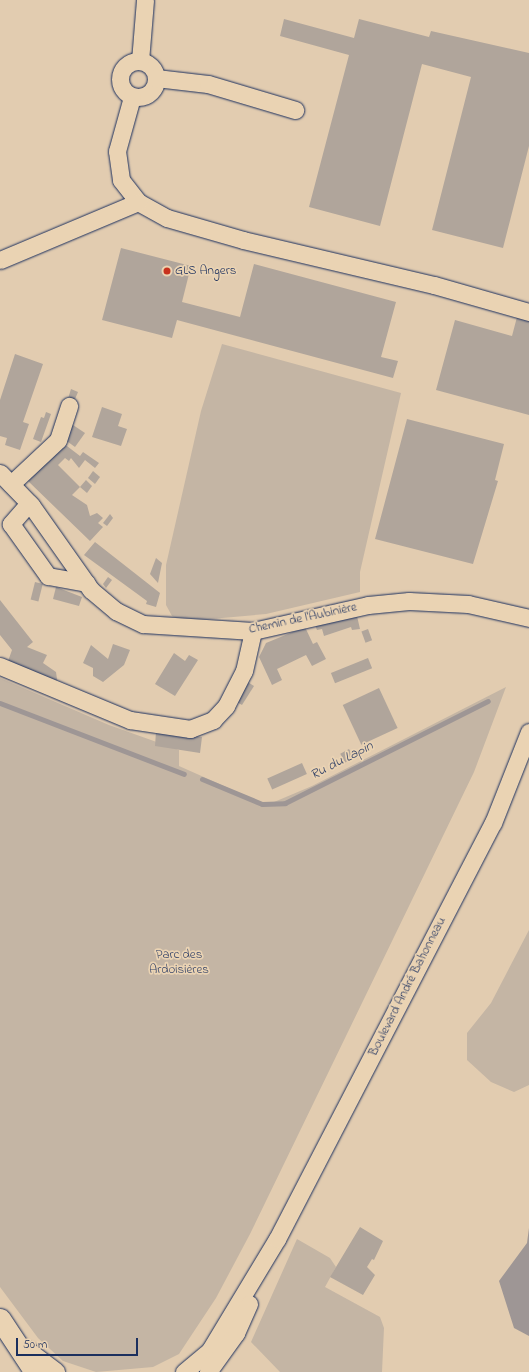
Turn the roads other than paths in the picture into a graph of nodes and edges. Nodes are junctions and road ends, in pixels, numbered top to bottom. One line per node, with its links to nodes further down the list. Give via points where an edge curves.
1 (146, 0): 2 (street)
2 (140, 61): 3 (street, via 152,66); 4 (street, via 128,64 120,76 123,90)
3 (156, 78): 4 (street, via 149,95); 5 (street, via 208,84)
4 (132, 97): 6 (street, via 117,151 121,180)
5 (295, 110)
6 (138, 202): 7 (street); 8 (street, via 167,218 243,240 434,285)
7 (0, 260)
8 (529, 312)
9 (69, 406): 10 (street, via 58,440)
10 (6, 478): 11 (street, Chemin de l'Aubinière)
11 (29, 503): 12 (street, Chemin de l'Aubinière); 12 (street, via 11,524 40,565 48,576)
12 (86, 583): 14 (street, Chemin de l'Aubinière, via 116,612 143,624)
13 (529, 618): 14 (street, Chemin de l'Aubinière, via 468,604 409,601 368,605)
14 (253, 631): 15 (street, via 244,671 226,706 213,720 190,728 130,720)
15 (0, 666)
16 (529, 732): 17 (street, Boulevard André Bahonneau, via 493,823)
17 (277, 1239): 22 (street, Boulevard André Bahonneau, via 210,1350); 23 (street, Boulevard André Bahonneau, via 236,1333)
18 (0, 1320): 19 (main road)
19 (15, 1342): 20 (main road); 21 (main road)
20 (35, 1372)
21 (54, 1372)
22 (184, 1372)
23 (208, 1372)

